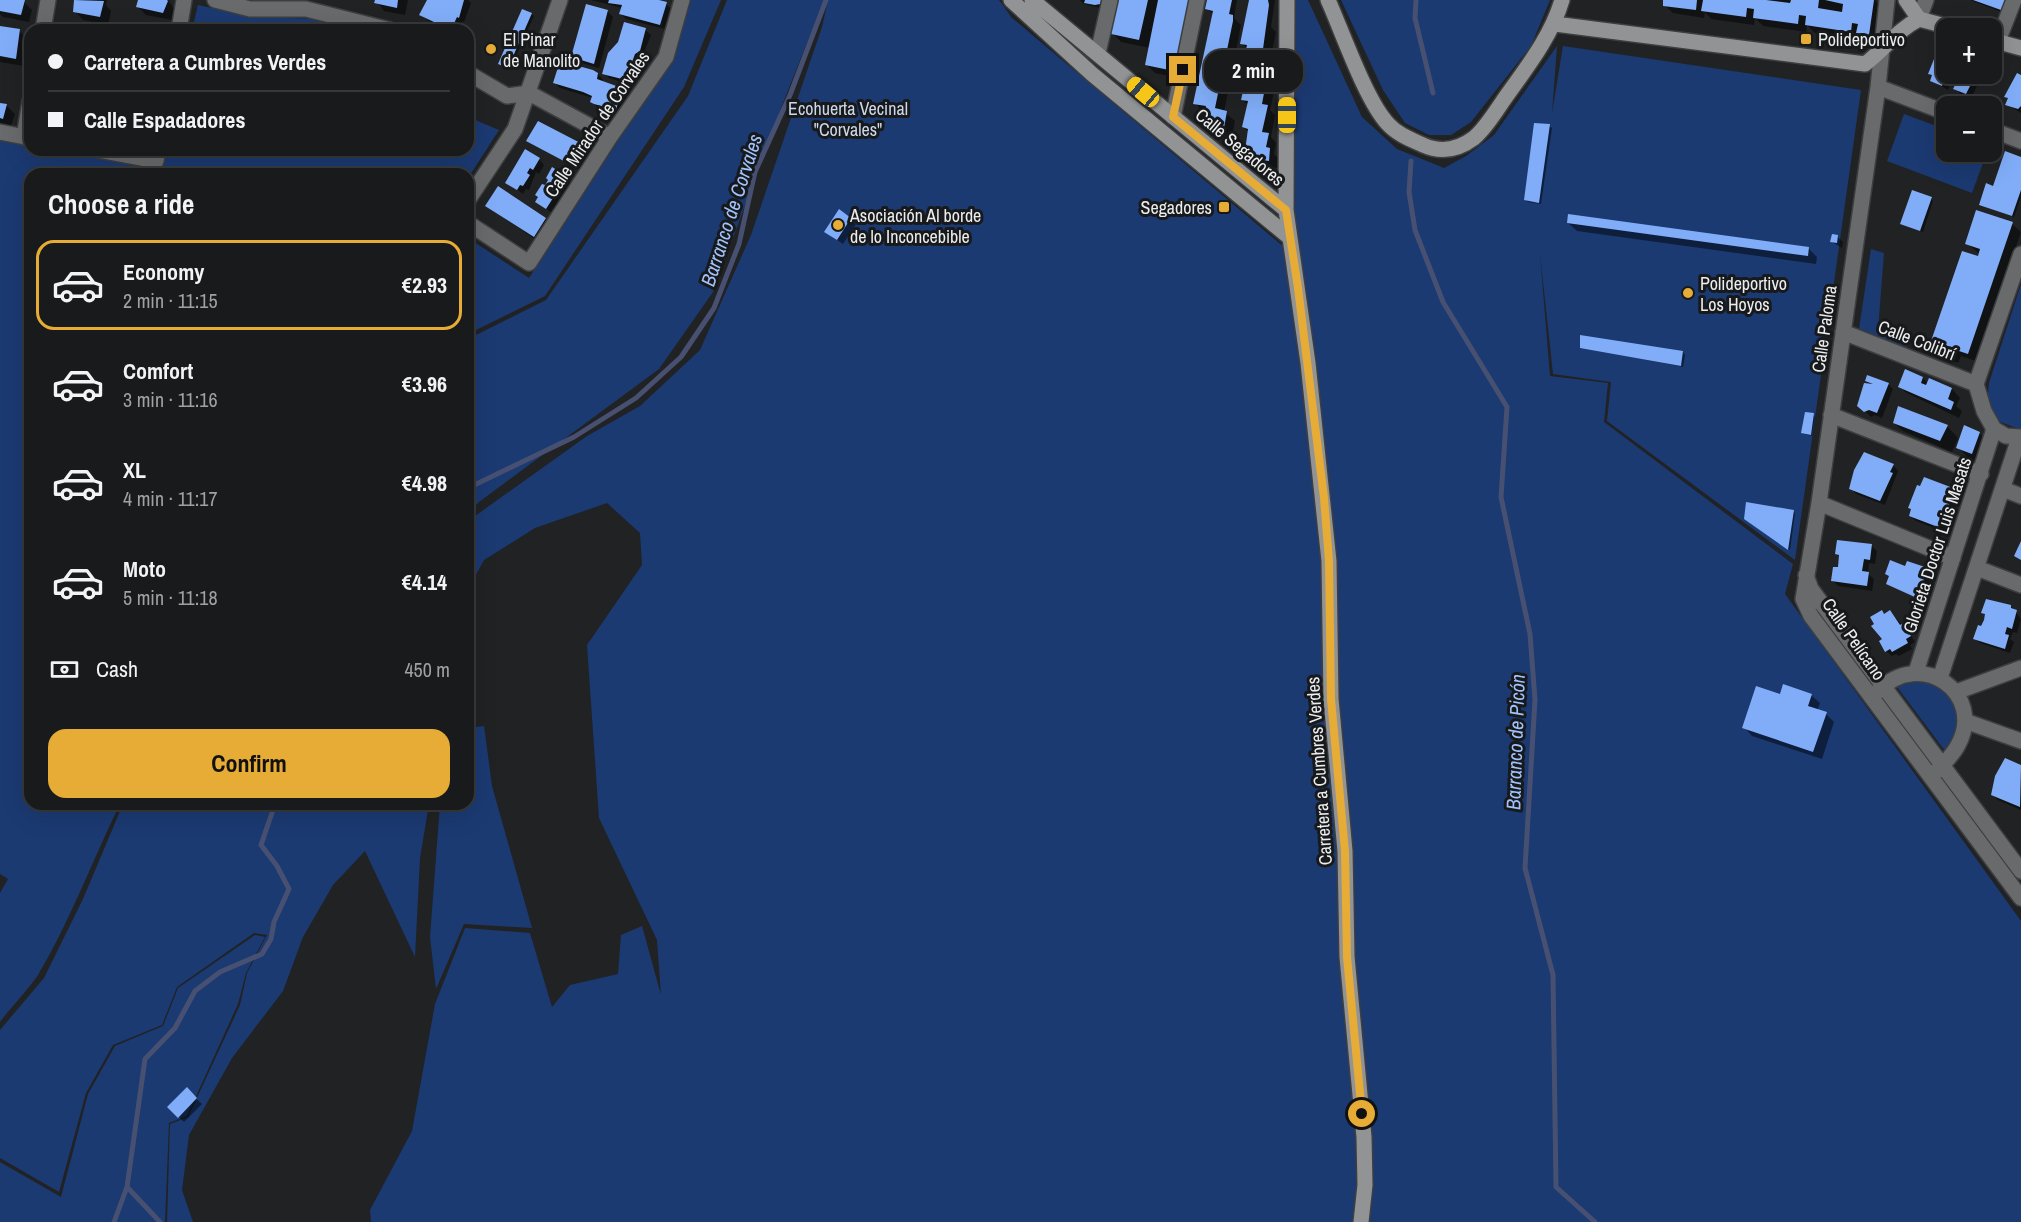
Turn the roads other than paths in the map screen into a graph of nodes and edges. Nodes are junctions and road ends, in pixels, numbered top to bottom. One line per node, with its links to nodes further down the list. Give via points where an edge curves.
1 (48, 0): 19 (street)
2 (184, 0): 20 (street)
3 (215, 0): 17 (street, via 250,9)
4 (560, 0): 32 (street)
5 (682, 0): 38 (street, Calle Mirador de Corvales, via 666,57)
6 (1032, 0): 28 (street, Calle Segadores)
7 (1110, 0): 28 (street)
8 (1197, 0): 34 (street)
9 (1287, 0): 41 (street, Carretera a Cumbres Verdes)
10 (1328, 0): 22 (street, via 1386,123 1431,149 1463,146 1476,137)
11 (1562, 0): 22 (street)
12 (1887, 0): 27 (street, Calle Paloma)
13 (1906, 0): 18 (street)
14 (1926, 0): 18 (street)
15 (2014, 0): 24 (street)
16 (1017, 2): 43 (street, Calle Segadores, via 1092,74)
17 (307, 4): 21 (street)
18 (1919, 19): 23 (street); 27 (street, via 1902,28)
19 (44, 24)
20 (180, 24)
21 (371, 24)
22 (1555, 24): 29 (street)
23 (1936, 24)
24 (2002, 26)
25 (2002, 43): 26 (street)
26 (2021, 48)
27 (1881, 52): 29 (street); 31 (street, Calle Paloma)
28 (1098, 53): 34 (street, Calle Segadores)
29 (1865, 64): 31 (street)
30 (474, 77): 32 (street, via 507,96)
31 (1878, 87): 33 (street); 45 (street, Calle Paloma)
32 (529, 93): 38 (street); 40 (street, via 515,129)
33 (1936, 109)
34 (1173, 117): 41 (street, Calle Segadores)
35 (0, 132): 37 (street)
36 (2002, 134): 39 (street)
37 (24, 136)
38 (610, 137): 42 (street, Calle Mirador de Corvales, via 529,263)
39 (2021, 141)
40 (474, 191)
41 (1286, 210): 43 (street, Carretera a Cumbres Verdes)
42 (474, 227)
43 (1289, 237): 71 (street, Carretera a Cumbres Verdes, via 1309,374 1329,561 1331,699 1345,851 1347,957 1364,1137)
44 (2021, 254): 46 (street)
45 (1843, 332): 46 (street, Calle Colibrí); 47 (street, Calle Paloma)
46 (1976, 384): 48 (street)
47 (1831, 415): 50 (street); 53 (street, Calle Paloma)
48 (1994, 429): 49 (street); 50 (street, Glorieta Doctor Luis Masats)
49 (2020, 438): 51 (street)
50 (1981, 474): 54 (street, Glorieta Doctor Luis Masats)
51 (2003, 489): 52 (street); 55 (street)
52 (2021, 496)
53 (1819, 503): 54 (street); 56 (street, Calle Paloma)
54 (1953, 558): 59 (street, Glorieta Doctor Luis Masats)
55 (1977, 567): 57 (street); 60 (street)
56 (1806, 575): 61 (street, Calle Pelícano, via 1812,589); 63 (street, Calle Pelícano, via 1803,599 1811,616)
57 (2021, 585)
58 (2021, 668): 62 (street)
59 (1916, 672): 60 (street); 61 (street, via 1899,675)
60 (1940, 678): 62 (street)
61 (1883, 685): 63 (street); 66 (street, Calle Pelícano)
62 (1956, 692): 64 (street)
63 (1871, 697): 67 (street, Calle Pelícano)
64 (1965, 720): 65 (street); 66 (street, via 1959,744)
65 (2021, 741)
66 (1942, 765): 67 (street); 68 (street, Calle Pelícano)
67 (1931, 778): 69 (street, Calle Pelícano)
68 (2019, 863): 69 (street)
69 (2009, 882): 70 (street, Calle Pelícano)
70 (2021, 898)
71 (1361, 1222)

